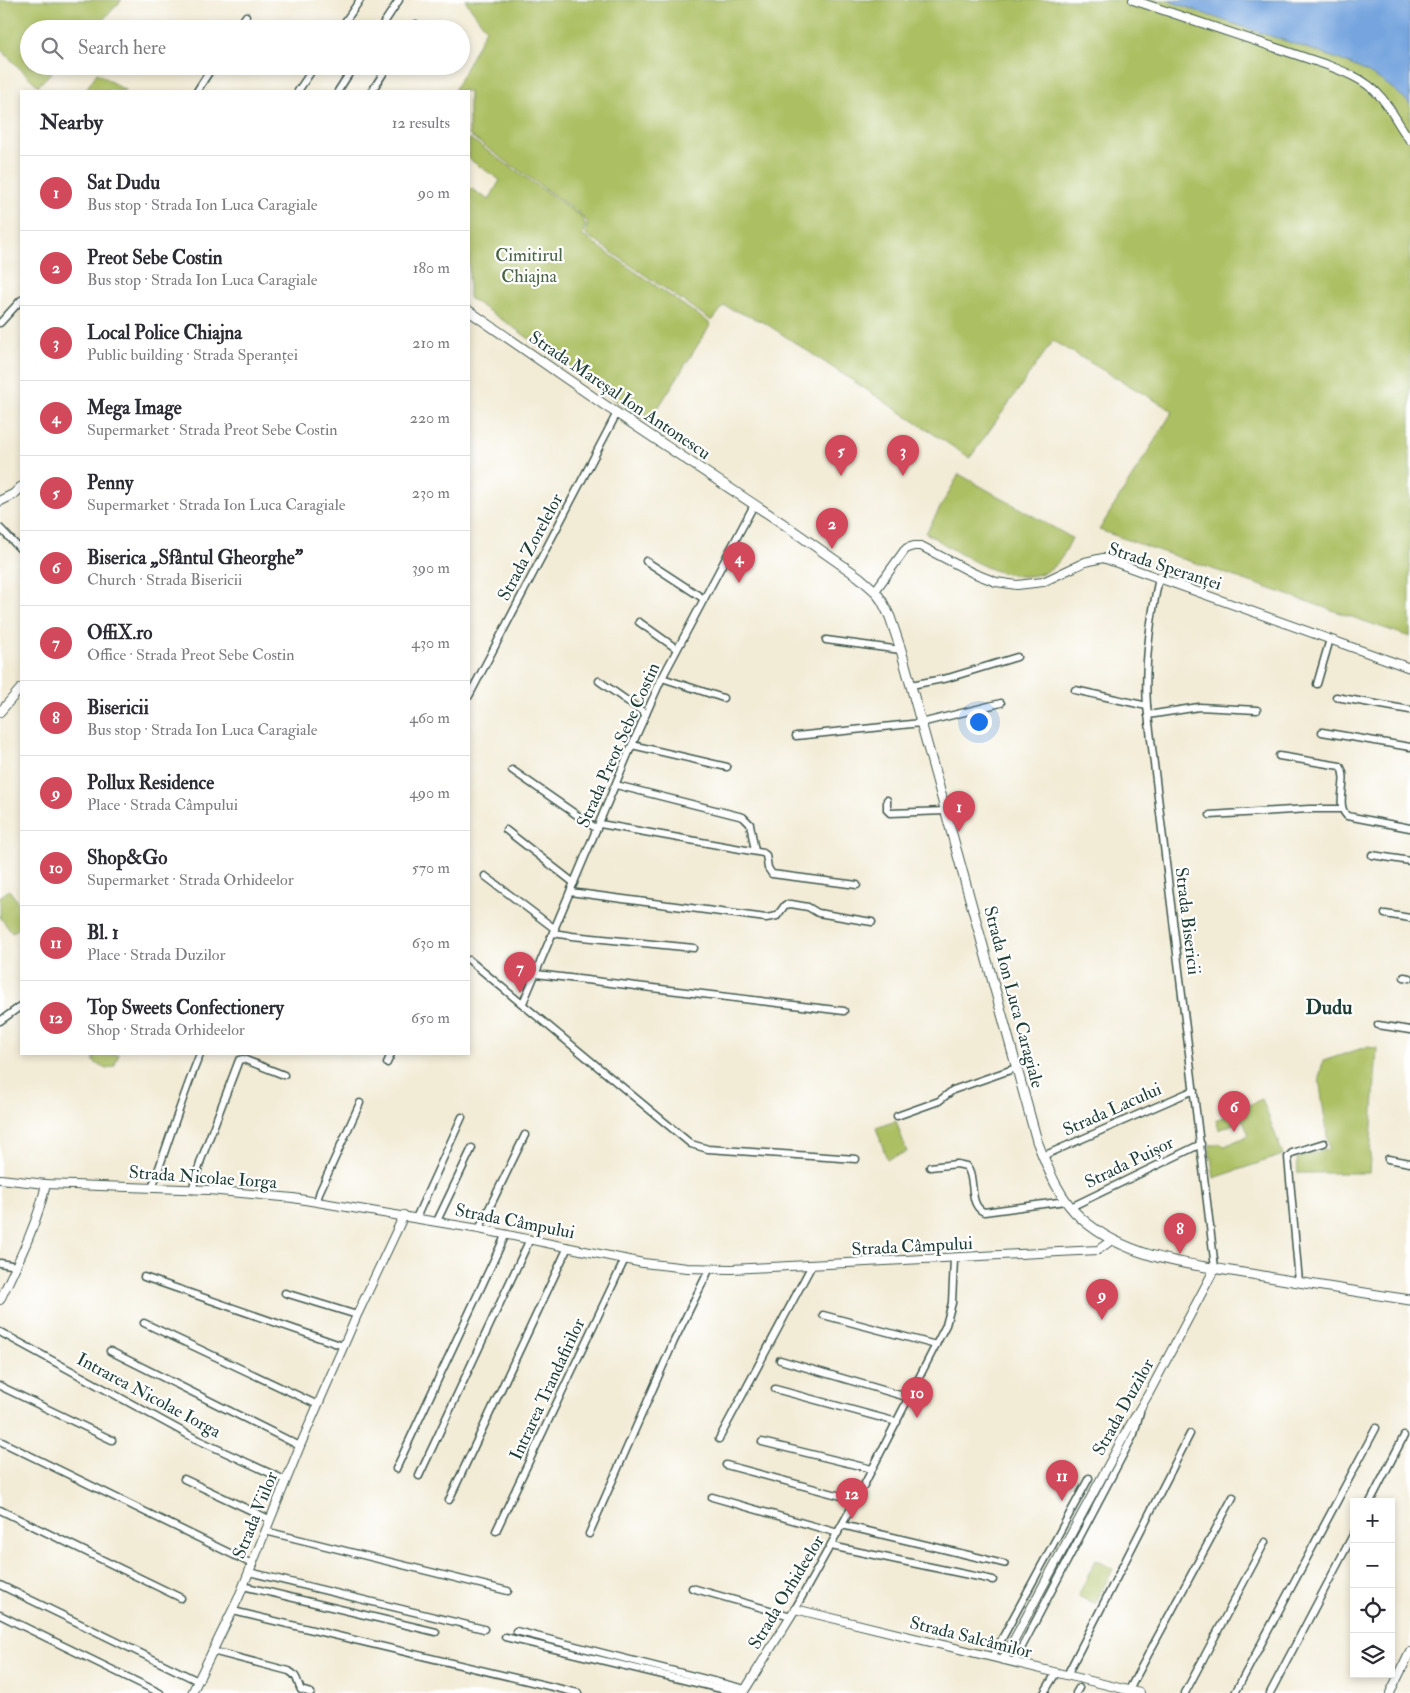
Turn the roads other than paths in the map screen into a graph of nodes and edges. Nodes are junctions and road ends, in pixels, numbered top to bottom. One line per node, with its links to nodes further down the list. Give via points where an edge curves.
1 (360, 0): 6 (street)
2 (399, 0): 7 (street)
3 (1133, 0): 16 (street, via 1350,74 1378,93)
4 (246, 16): 5 (street)
5 (243, 20)
6 (346, 20)
7 (386, 20)
8 (207, 75): 12 (street)
9 (309, 75): 13 (street)
10 (348, 75): 14 (street)
11 (382, 75): 15 (street)
12 (198, 90)
13 (299, 90)
14 (339, 90)
15 (373, 90)
16 (1410, 140)
17 (20, 301): 19 (street)
18 (470, 313): 20 (main road, Strada Mareșal Ion Antonescu)
19 (0, 323)
20 (617, 413): 23 (main road, Strada Mareșal Ion Antonescu); 43 (street, Strada Zorelelor)
21 (20, 488): 22 (main road)
22 (0, 501)
23 (754, 505): 28 (main road, Strada Ion Luca Caragiale, via 850,570); 29 (street, Strada Preot Sebe Costin)
24 (0, 528): 25 (street)
25 (20, 549)
26 (646, 561): 29 (street)
27 (1159, 578): 28 (street, Strada Speranței, via 1103,558 1085,562 1044,582 1007,584 973,573 928,549 914,546 904,551); 31 (street, Strada Speranței); 47 (street, Strada Bisericii, via 1148,643)
28 (875, 591): 34 (main road, Strada Ion Luca Caragiale, via 890,616)
29 (704, 599): 33 (street, Strada Preot Sebe Costin)
30 (639, 622): 33 (street)
31 (1330, 639): 36 (street, Strada Speranței); 39 (street)
32 (826, 640): 34 (street)
33 (677, 650): 37 (street, Strada Preot Sebe Costin)
34 (901, 650): 40 (main road, Strada Ion Luca Caragiale)
35 (1017, 657): 40 (street, via 948,678)
36 (1410, 668)
37 (662, 678): 45 (street); 51 (street, Strada Preot Sebe Costin)
38 (599, 682): 51 (street)
39 (1318, 684)
40 (911, 685): 53 (main road, Strada Ion Luca Caragiale)
41 (20, 689): 50 (street)
42 (1075, 690): 47 (street)
43 (470, 694)
44 (1336, 697): 49 (street)
45 (723, 698)
46 (1001, 704): 53 (street)
47 (1147, 706): 52 (street, Strada Bisericii)
48 (1257, 710): 52 (street, via 1199,707)
49 (1410, 710)
50 (0, 712)
51 (646, 714): 56 (street, Strada Preot Sebe Costin)
52 (1148, 715): 94 (street, Strada Bisericii)
53 (921, 723): 55 (street); 64 (main road, Strada Ion Luca Caragiale)
54 (1322, 732): 57 (street)
55 (796, 736)
56 (632, 745): 59 (street); 61 (street, Strada Preot Sebe Costin)
57 (1410, 747)
58 (1279, 756): 63 (street, via 1340,766 1344,773)
59 (728, 767)
60 (512, 770): 66 (street)
61 (616, 785): 66 (street, Strada Preot Sebe Costin); 69 (street, via 743,817 750,824)
62 (887, 800): 64 (street, via 890,813)
63 (1342, 809): 65 (street); 67 (street, via 1350,817)
64 (946, 811): 92 (main road, Strada Ion Luca Caragiale)
65 (1210, 815)
66 (598, 827): 69 (street); 73 (street, Strada Preot Sebe Costin)
67 (1410, 828)
68 (506, 830): 73 (street)
69 (755, 851): 74 (street, via 766,855 772,874)
70 (1372, 855): 71 (street)
71 (1410, 861)
72 (485, 876): 79 (street)
73 (574, 883): 75 (street, Strada Preot Sebe Costin)
74 (857, 885)
75 (570, 892): 78 (street, via 766,918 777,916 785,905 790,904 808,907 818,913); 79 (street, Strada Preot Sebe Costin)
76 (1385, 914): 77 (street)
77 (1410, 918)
78 (872, 922)
79 (554, 931): 80 (street, via 565,936); 82 (street, Strada Preot Sebe Costin)
80 (694, 948)
81 (470, 961): 83 (street)
82 (536, 974): 83 (street, Strada Preot Sebe Costin); 85 (street)
83 (523, 1003): 103 (street, via 691,1144 703,1148)
84 (20, 1007): 86 (street)
85 (844, 1011)
86 (0, 1021)
87 (1378, 1025): 88 (street)
88 (1410, 1030)
89 (200, 1055): 109 (street)
90 (390, 1055): 91 (street)
91 (387, 1062)
92 (1016, 1068): 96 (street, via 953,1090 939,1100); 102 (main road, Strada Ion Luca Caragiale)
93 (284, 1075): 110 (street, via 239,1060)
94 (1194, 1090): 100 (street, Strada Bisericii); 102 (street, Strada Lacului)
95 (360, 1103): 111 (street)
96 (897, 1116)
97 (462, 1117): 114 (street)
98 (525, 1135): 116 (street)
99 (1324, 1143): 129 (street, via 1288,1157)
100 (1201, 1144): 112 (street, Strada Puișor); 127 (street, Strada Bisericii)
101 (472, 1148): 115 (street)
102 (1043, 1156): 112 (main road, Strada Ion Luca Caragiale)
103 (856, 1159)
104 (1388, 1160): 105 (street)
105 (1410, 1163)
106 (930, 1167): 112 (street, Strada Puișor, via 966,1166 971,1175 976,1205 984,1212)
107 (0, 1179): 108 (street, Strada Nicolae Iorga)
108 (46, 1184): 109 (street, Strada Nicolae Iorga); 124 (street, via 39,1212)
109 (152, 1188): 110 (street, Strada Nicolae Iorga)
110 (192, 1190): 111 (street, Strada Nicolae Iorga)
111 (317, 1202): 113 (street, Strada Nicolae Iorga)
112 (1068, 1204): 119 (main road, Strada Ion Luca Caragiale, via 1092,1227)
113 (404, 1215): 114 (street, Strada Câmpului); 133 (street, Strada Viilor)
114 (416, 1218): 115 (street, Strada Câmpului)
115 (437, 1221): 116 (street, Strada Câmpului)
116 (479, 1229): 117 (street, Strada Câmpului)
117 (506, 1234): 118 (street, Strada Câmpului); 156 (street)
118 (530, 1239): 120 (street, Strada Câmpului); 158 (street)
119 (1112, 1240): 121 (street, Strada Câmpului, via 1098,1250); 127 (main road, Strada Ion Luca Caragiale, via 1158,1257)
120 (568, 1247): 122 (street, Strada Câmpului); 165 (street)
121 (954, 1259): 125 (street, Strada Câmpului); 137 (street, Strada Orhideelor, via 951,1309)
122 (625, 1260): 126 (street, Strada Câmpului); 171 (street, Intrarea Trandafirilor)
123 (0, 1263): 124 (street)
124 (16, 1266): 131 (street)
125 (812, 1266): 126 (street, Strada Câmpului); 151 (street)
126 (709, 1270): 173 (street, via 674,1340)
127 (1214, 1271): 129 (main road, Strada Ion Luca Caragiale); 145 (street, Strada Duzilor)
128 (144, 1277): 138 (street)
129 (1299, 1282): 132 (main road, Strada Ion Luca Caragiale)
130 (284, 1293): 133 (street)
131 (0, 1300)
132 (1410, 1300)
133 (357, 1315): 138 (street, Strada Viilor)
134 (823, 1315): 137 (street)
135 (144, 1323): 144 (street)
136 (0, 1332): 161 (street, Intrarea Nicolae Iorga, via 196,1439)
137 (936, 1345): 143 (street, Strada Orhideelor)
138 (343, 1346): 144 (street, Strada Viilor)
139 (110, 1351): 154 (street)
140 (780, 1360): 143 (street)
141 (0, 1386): 150 (street)
142 (775, 1389): 146 (street)
143 (910, 1398): 146 (street, Strada Orhideelor)
144 (318, 1405): 154 (street, Strada Viilor)
145 (1140, 1408): 196 (street, Strada Duzilor); 197 (street, via 1134,1434)
146 (897, 1422): 157 (street, Strada Orhideelor)
147 (1376, 1428): 212 (street)
148 (1190, 1434): 199 (street)
149 (1404, 1436): 164 (street)
150 (112, 1440)
151 (719, 1440)
152 (0, 1441): 179 (street)
153 (762, 1442): 157 (street)
154 (300, 1446): 161 (street, Strada Viilor)
155 (726, 1464): 166 (street)
156 (396, 1468)
157 (872, 1469): 166 (street, Strada Orhideelor)
158 (419, 1476)
159 (184, 1478): 168 (street)
160 (1089, 1478): 195 (street)
161 (285, 1480): 168 (street, Strada Viilor)
162 (1233, 1497): 202 (street)
163 (712, 1498): 172 (street)
164 (1372, 1498)
165 (448, 1500)
166 (856, 1500): 169 (street, Strada Orhideelor)
167 (0, 1510): 185 (street)
168 (269, 1519): 170 (street, Strada Viilor)
169 (842, 1525): 172 (street, Strada Orhideelor); 177 (street)
170 (265, 1531): 179 (street, Strada Viilor); 184 (street)
171 (496, 1531)
172 (838, 1533): 176 (street, Strada Orhideelor)
173 (589, 1534)
174 (1350, 1541): 213 (street)
175 (1265, 1542): 211 (street)
176 (831, 1546): 180 (street); 187 (street, Strada Orhideelor)
177 (985, 1559): 178 (street)
178 (1006, 1564)
179 (250, 1568): 182 (street, Strada Viilor); 189 (street)
180 (993, 1580)
181 (0, 1585): 200 (street)
182 (243, 1586): 186 (street, Strada Viilor); 191 (street)
183 (692, 1588): 187 (street)
184 (508, 1591)
185 (181, 1598)
186 (232, 1610): 193 (street, Strada Viilor); 207 (street)
187 (793, 1612): 195 (street, Strada Salcâmilor); 203 (street, Strada Orhideelor)
188 (0, 1615): 204 (street)
189 (484, 1629)
190 (516, 1631): 203 (street)
191 (436, 1632)
192 (505, 1637): 208 (street)
193 (212, 1652): 200 (street, Strada Viilor); 206 (street, via 289,1671 298,1679 301,1690)
194 (1410, 1652): 214 (street)
195 (992, 1657): 196 (street, Strada Salcâmilor)
196 (1003, 1660): 197 (street, Strada Salcâmilor)
197 (1014, 1662): 198 (street, Strada Salcâmilor)
198 (1056, 1673): 199 (street, Strada Salcâmilor); 209 (street)
199 (1067, 1675): 201 (street, Strada Salcâmilor)
200 (198, 1681): 205 (street, Strada Viilor)
201 (1117, 1690): 202 (street, Strada Salcâmilor)
202 (1129, 1690): 210 (street, Strada Salcâmilor)
203 (744, 1691)
204 (160, 1693)
205 (192, 1693)
206 (311, 1693)
207 (578, 1693)
208 (738, 1693)
209 (1044, 1693)
210 (1140, 1693)
211 (1185, 1693)
212 (1235, 1693)
213 (1270, 1693)
214 (1390, 1693)

